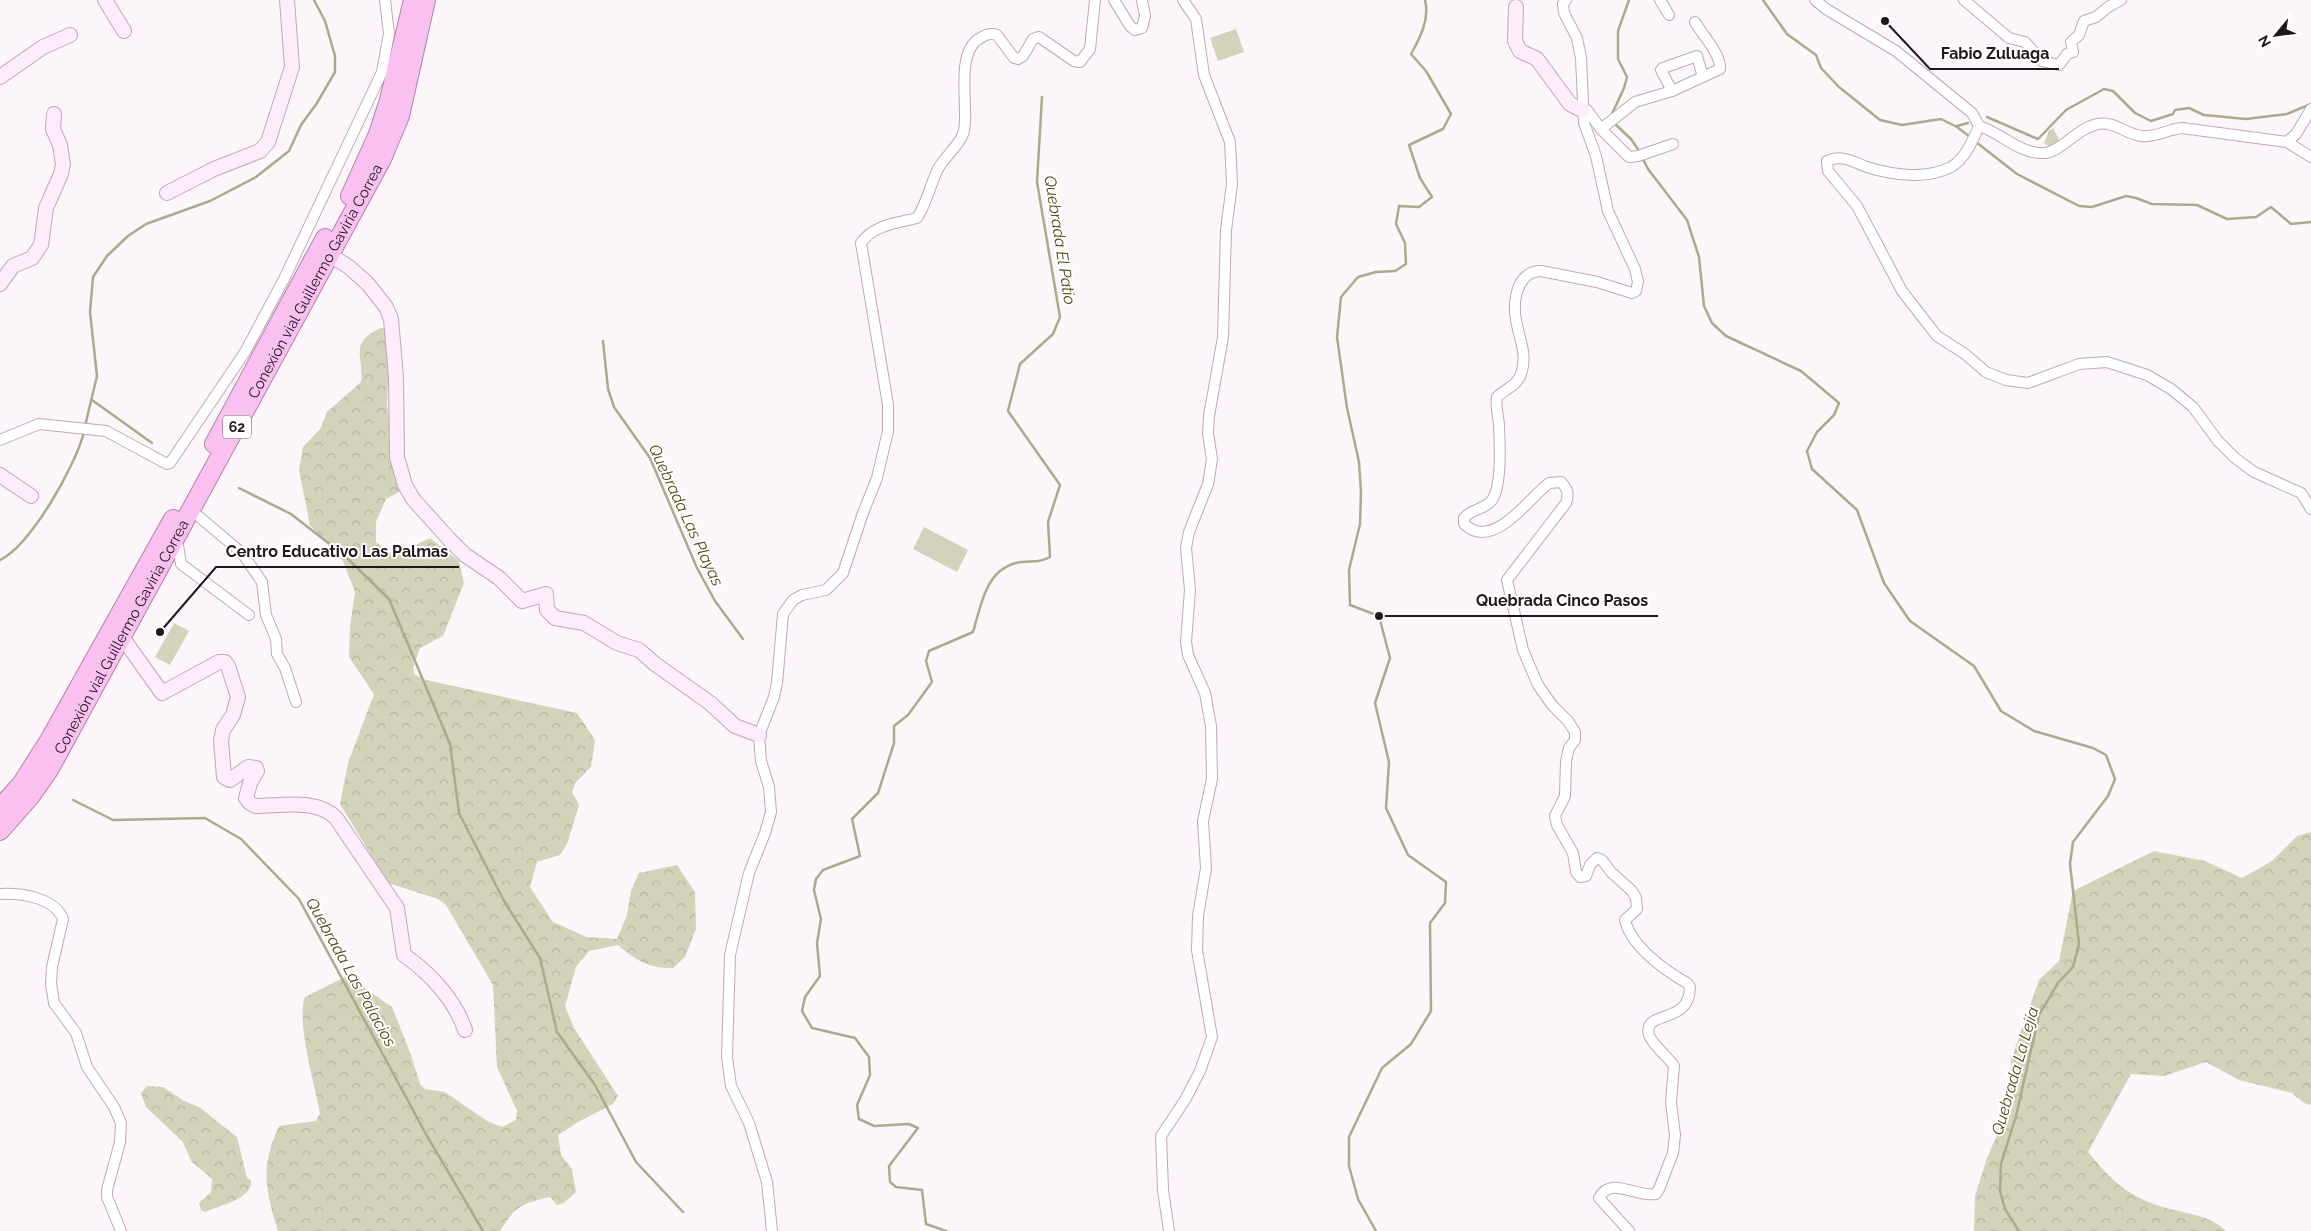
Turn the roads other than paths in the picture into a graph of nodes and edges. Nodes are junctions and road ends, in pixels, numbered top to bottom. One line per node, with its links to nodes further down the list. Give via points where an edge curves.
1 (105, 0): 18 (street)
2 (287, 0): 32 (street, via 292,66 268,142 260,151)
3 (385, 0): 20 (street)
4 (413, 0): 20 (highway, Conexión vial Guillermo Gaviria Correa / 62)
5 (426, 0): 33 (highway, Conexión vial Guillermo Gaviria Correa / 62, via 395,130)
6 (1095, 0): 46 (street, via 1090,49 1080,62 1039,36 1018,59 997,35 976,40 969,51 966,69 962,135 938,169 922,210 917,218 882,226 860,243 888,405 888,431 877,478 844,573 826,590 793,600 783,614 777,683)
7 (1114, 0): 8 (street, via 1135,30 1142,28 1145,16)
8 (1142, 0)
9 (1183, 0): 53 (street, via 1196,19 1204,75 1230,142 1232,184 1226,234 1223,337 1209,416 1212,459 1208,484 1186,548 1190,590 1186,642 1188,655 1205,693 1211,726 1212,778 1202,821 1206,868 1198,916 1197,950 1212,1037 1200,1071 1161,1136)
10 (1566, 0): 25 (street, via 1562,4 1564,13 1577,38 1580,58)
11 (1660, 0): 16 (street)
12 (1815, 0): 27 (street, via 1896,51 1968,110)
13 (1964, 0): 14 (street, via 2009,38 2025,42 2038,59 2054,65 2059,65 2067,54 2073,52 2071,42 2079,34 2084,21)
14 (2121, 0)
15 (1516, 7): 25 (street, via 1515,41 1520,51 1537,59 1570,104)
16 (1669, 15)
17 (1696, 22): 22 (street, via 1704,38 1712,45 1721,68)
18 (124, 31)
19 (70, 35): 21 (street, via 43,47)
20 (389, 72): 35 (street, via 245,352 173,460 167,464 106,432 50,424 39,424); 47 (highway, Conexión vial Guillermo Gaviria Correa / 62, via 390,100 350,196 50,739 22,783)
21 (0, 77)
22 (1702, 77): 23 (street); 23 (street, via 1697,56 1662,68)
23 (1672, 91): 28 (street, via 1635,102)
24 (2311, 109): 29 (street)
25 (1582, 110): 28 (street, via 1587,110); 54 (street, via 1608,211 1635,269 1636,291 1628,293 1597,282 1541,271 1525,276 1516,296 1515,312 1523,345 1522,371 1519,380 1496,397 1499,426 1496,493 1487,506 1468,512 1464,524 1481,531 1491,530 1514,518 1549,483 1561,482 1566,488 1566,503 1507,580 1523,650 1538,685 1575,732 1566,761 1565,796 1556,816 1573,853 1576,872 1580,877 1586,876 1590,865 1598,858 1602,860 1636,898 1637,909 1625,920 1627,928 1640,946 1690,988 1687,1001 1675,1015 1657,1018 1649,1028 1649,1036 1674,1066 1671,1102 1673,1153 1659,1189 1656,1194 1647,1195 1610,1187 1599,1198)
26 (54, 114): 34 (street, via 53,128 63,164 46,208 41,244 32,258 13,266)
27 (1979, 126): 29 (street, via 2009,142 2044,153 2056,150 2079,132 2099,124 2109,124 2139,136 2182,128); 38 (street, via 1970,144 1951,167 1899,175 1843,158 1834,158 1826,165 1857,206 1902,291 1937,336 1986,372 2006,380 2028,382 2079,364 2107,362 2148,375 2193,407 2235,458 2254,472 2301,493)
28 (1603, 127): 30 (street, via 1629,156)
29 (2288, 142): 31 (street)
30 (1673, 144)
31 (2311, 158)
32 (166, 193)
33 (330, 254): 39 (highway, Conexión vial Guillermo Gaviria Correa / 62); 46 (street, via 368,284 391,319 397,457 413,499 466,555 499,578 522,601 546,594 547,610 554,618 584,623 617,643 639,650 710,703 735,726)
34 (0, 284)
35 (0, 440)
36 (0, 475): 37 (street)
37 (31, 496)
38 (2311, 509)
39 (191, 510): 40 (highway, Conexión vial Guillermo Gaviria Correa / 62); 45 (street, via 242,553 262,582 266,615 276,639 276,654 285,668)
40 (176, 538): 41 (street); 42 (highway, Conexión vial Guillermo Gaviria Correa / 62)
41 (181, 564): 42 (street); 43 (street)
42 (160, 567): 44 (highway, Conexión vial Guillermo Gaviria Correa / 62)
43 (249, 615)
44 (122, 637): 48 (highway, Conexión vial Guillermo Gaviria Correa / 62, via 49,770); 50 (street, via 162,693 219,662 225,662 238,697 221,740 224,777 230,780 248,767 256,768 246,798 250,803 256,806 316,806 336,818 397,908 404,954 453,1003)
45 (296, 702)
46 (760, 735): 52 (street, via 761,761 769,787 771,812 751,866 730,955 727,1057 732,1086 749,1123 766,1177)
47 (0, 808)
48 (0, 831)
49 (0, 894): 51 (street, via 47,902 63,919 52,967 54,1003 76,1033 87,1067 121,1123 120,1142 107,1197)
50 (465, 1030)
51 (121, 1231)
52 (772, 1231)
53 (1168, 1231)
54 (1629, 1231)

